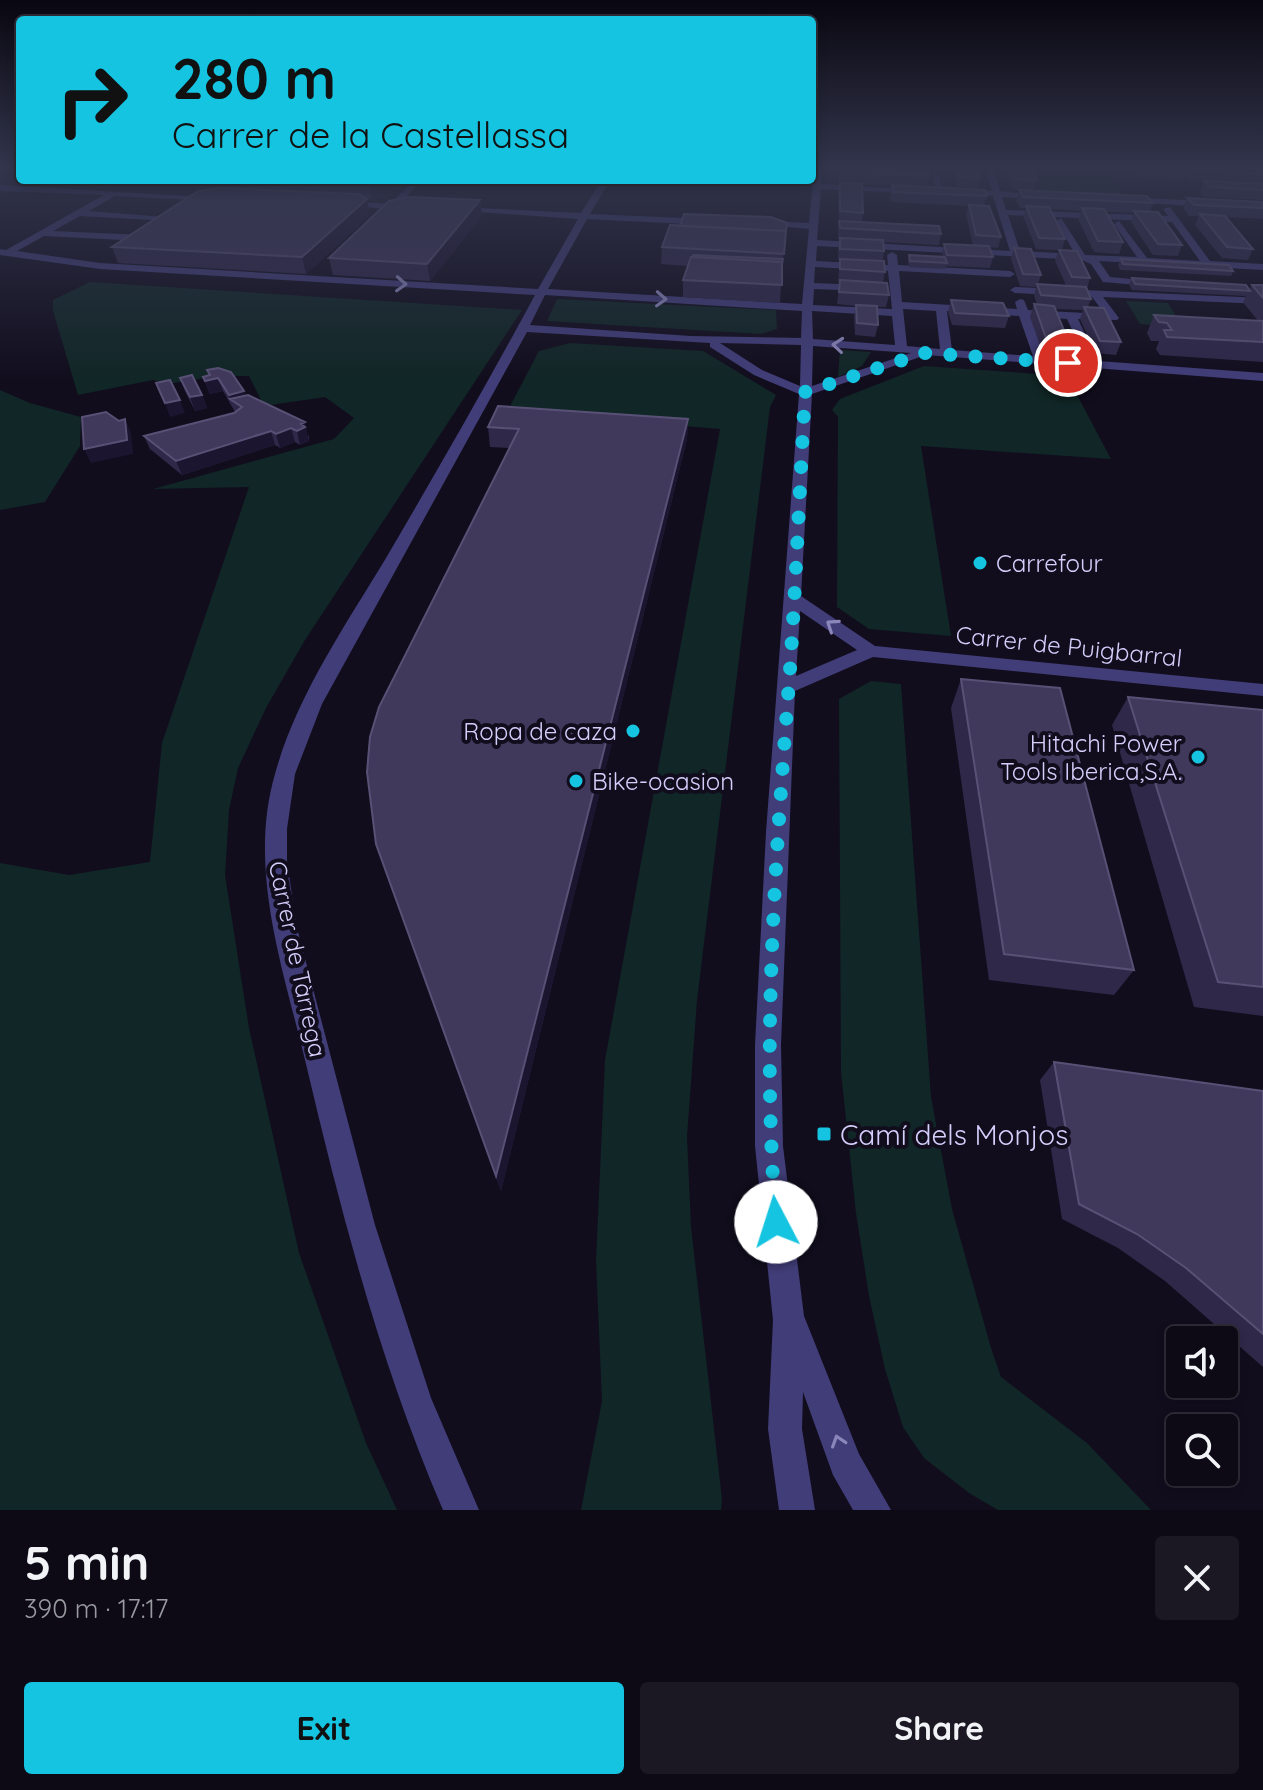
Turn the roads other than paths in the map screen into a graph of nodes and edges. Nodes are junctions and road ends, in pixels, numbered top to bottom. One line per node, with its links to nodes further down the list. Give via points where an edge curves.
1 (29, 239): 11 (street)
2 (141, 239): 19 (street)
3 (571, 239): 31 (street, Carrer de Tàrrega)
4 (813, 239): 9 (street)
5 (1011, 239): 13 (street)
6 (1072, 239): 14 (street)
7 (1130, 239): 15 (street)
8 (1190, 239): 18 (street)
9 (813, 243): 10 (street); 17 (street)
10 (891, 247): 12 (street); 22 (street)
11 (3, 252): 19 (street)
12 (1002, 253): 13 (street); 23 (street)
13 (1016, 254): 14 (street)
14 (1082, 257): 15 (street); 25 (street, via 1095,262 1107,280)
15 (1144, 260): 18 (street)
16 (335, 263): 24 (street)
17 (811, 264): 22 (street); 27 (street)
18 (1207, 264): 20 (street)
19 (100, 266): 24 (street)
20 (1247, 266): 21 (street); 26 (street)
21 (1263, 267)
22 (893, 268): 23 (street); 29 (street)
23 (1010, 274): 30 (street)
24 (318, 279): 31 (street, one-way to 31)
25 (1148, 283)
26 (1261, 285): 28 (street)
27 (809, 286): 29 (street); 34 (street)
28 (1199, 286)
29 (895, 290): 36 (street)
30 (1015, 290): 32 (street); 37 (street)
31 (544, 293): 34 (street, one-way to 34); 39 (street, Carrer de Tàrrega)
32 (1095, 294): 33 (street); 38 (street, via 1113,318)
33 (1263, 301)
34 (807, 308): 36 (street); 42 (street)
35 (941, 308): 36 (street); 37 (street); 47 (street)
36 (897, 309): 44 (street)
37 (1023, 312): 38 (street); 48 (street)
38 (1071, 315): 49 (street)
39 (524, 328): 40 (street); 58 (street, Carrer de Tàrrega, via 316,694 289,758 275,830 278,880 294,961 356,1215 408,1385)
40 (691, 339): 41 (street); 46 (street)
41 (760, 342): 42 (street); 46 (street, via 741,347)
42 (807, 342): 43 (street, one-way to 42); 52 (street)
43 (868, 348): 44 (street); 50 (street, via 878,353)
44 (901, 349): 45 (street)
45 (924, 353): 47 (street); 50 (street)
46 (736, 354): 52 (street, via 751,368)
47 (947, 355): 48 (street)
48 (1041, 361): 49 (street)
49 (1094, 365): 51 (street)
50 (875, 370): 52 (street)
51 (1263, 377)
52 (805, 392): 53 (street)
53 (793, 599): 54 (street, Carrer de Puigbarral, one-way to 53); 55 (street)
54 (871, 651): 55 (street, Carrer de Puigbarral); 56 (street, Carrer de Puigbarral)
55 (788, 687): 57 (street, via 768,1099)
56 (1263, 690)
57 (789, 1320): 59 (street, via 785,1429); 60 (street, one-way to 57, via 845,1463)
58 (461, 1510)
59 (797, 1510)
60 (873, 1510)

